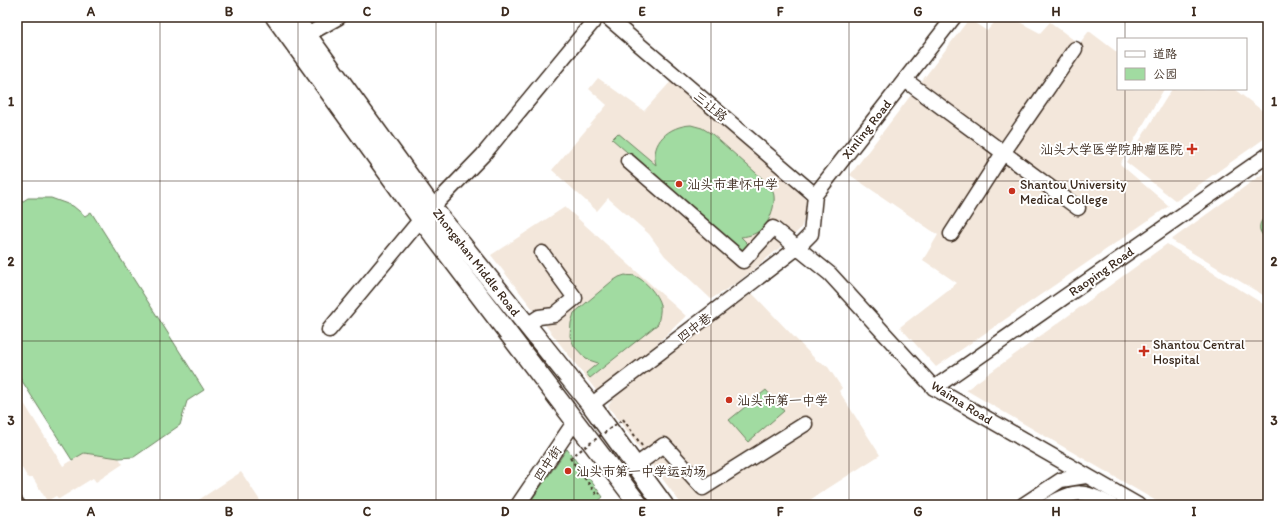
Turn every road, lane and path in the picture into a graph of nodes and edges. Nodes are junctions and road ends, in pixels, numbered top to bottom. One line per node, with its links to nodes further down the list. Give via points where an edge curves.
1 (275, 17): 15 (main road, Zhongshan Middle Road)
2 (294, 17): 7 (main road, Zhongshan Middle Road)
3 (339, 17): 7 (street)
4 (597, 17): 15 (street, via 482,155)
5 (607, 17): 13 (street, 三让路)
6 (954, 17): 9 (street, Xinling Road)
7 (307, 35): 15 (main road, Zhongshan Middle Road)
8 (1075, 49): 10 (street)
9 (905, 80): 10 (street); 13 (street, Xinling Road)
10 (1003, 153): 14 (street); 16 (street)
11 (1268, 155): 21 (street, Raoping Road)
12 (628, 161): 17 (street, Waima Road, via 743,261 774,228)
13 (815, 194): 17 (street, via 811,234)
14 (1078, 208)
15 (426, 213): 19 (main road, Zhongshan Middle Road); 20 (street); 23 (main road, Zhongshan Middle Road)
16 (951, 234)
17 (797, 248): 21 (street, Waima Road, via 830,274); 22 (street, 四中巷)
18 (542, 253): 19 (street, via 575,298 554,315 539,316)
19 (527, 325): 22 (main road, Zhongshan Middle Road)
20 (329, 330)
21 (934, 388): 27 (street, Waima Road)
22 (591, 406): 26 (main road, Zhongshan Middle Road)
23 (575, 422): 29 (street, 四中街); 30 (main road, Zhongshan Middle Road)
24 (805, 424): 26 (street, via 703,488 664,445)
25 (639, 441): 28 (path, bridge, via 623,419 570,458 597,496)
26 (635, 466): 31 (main road, Zhongshan Middle Road)
27 (1086, 476): 32 (street, via 1061,480); 35 (street, Waima Road)
28 (600, 493)
29 (518, 505)
30 (639, 505)
31 (664, 505)
32 (1023, 505)
33 (1049, 505): 34 (street, via 1062,497 1079,492 1096,496)
34 (1111, 505)
35 (1138, 505)

